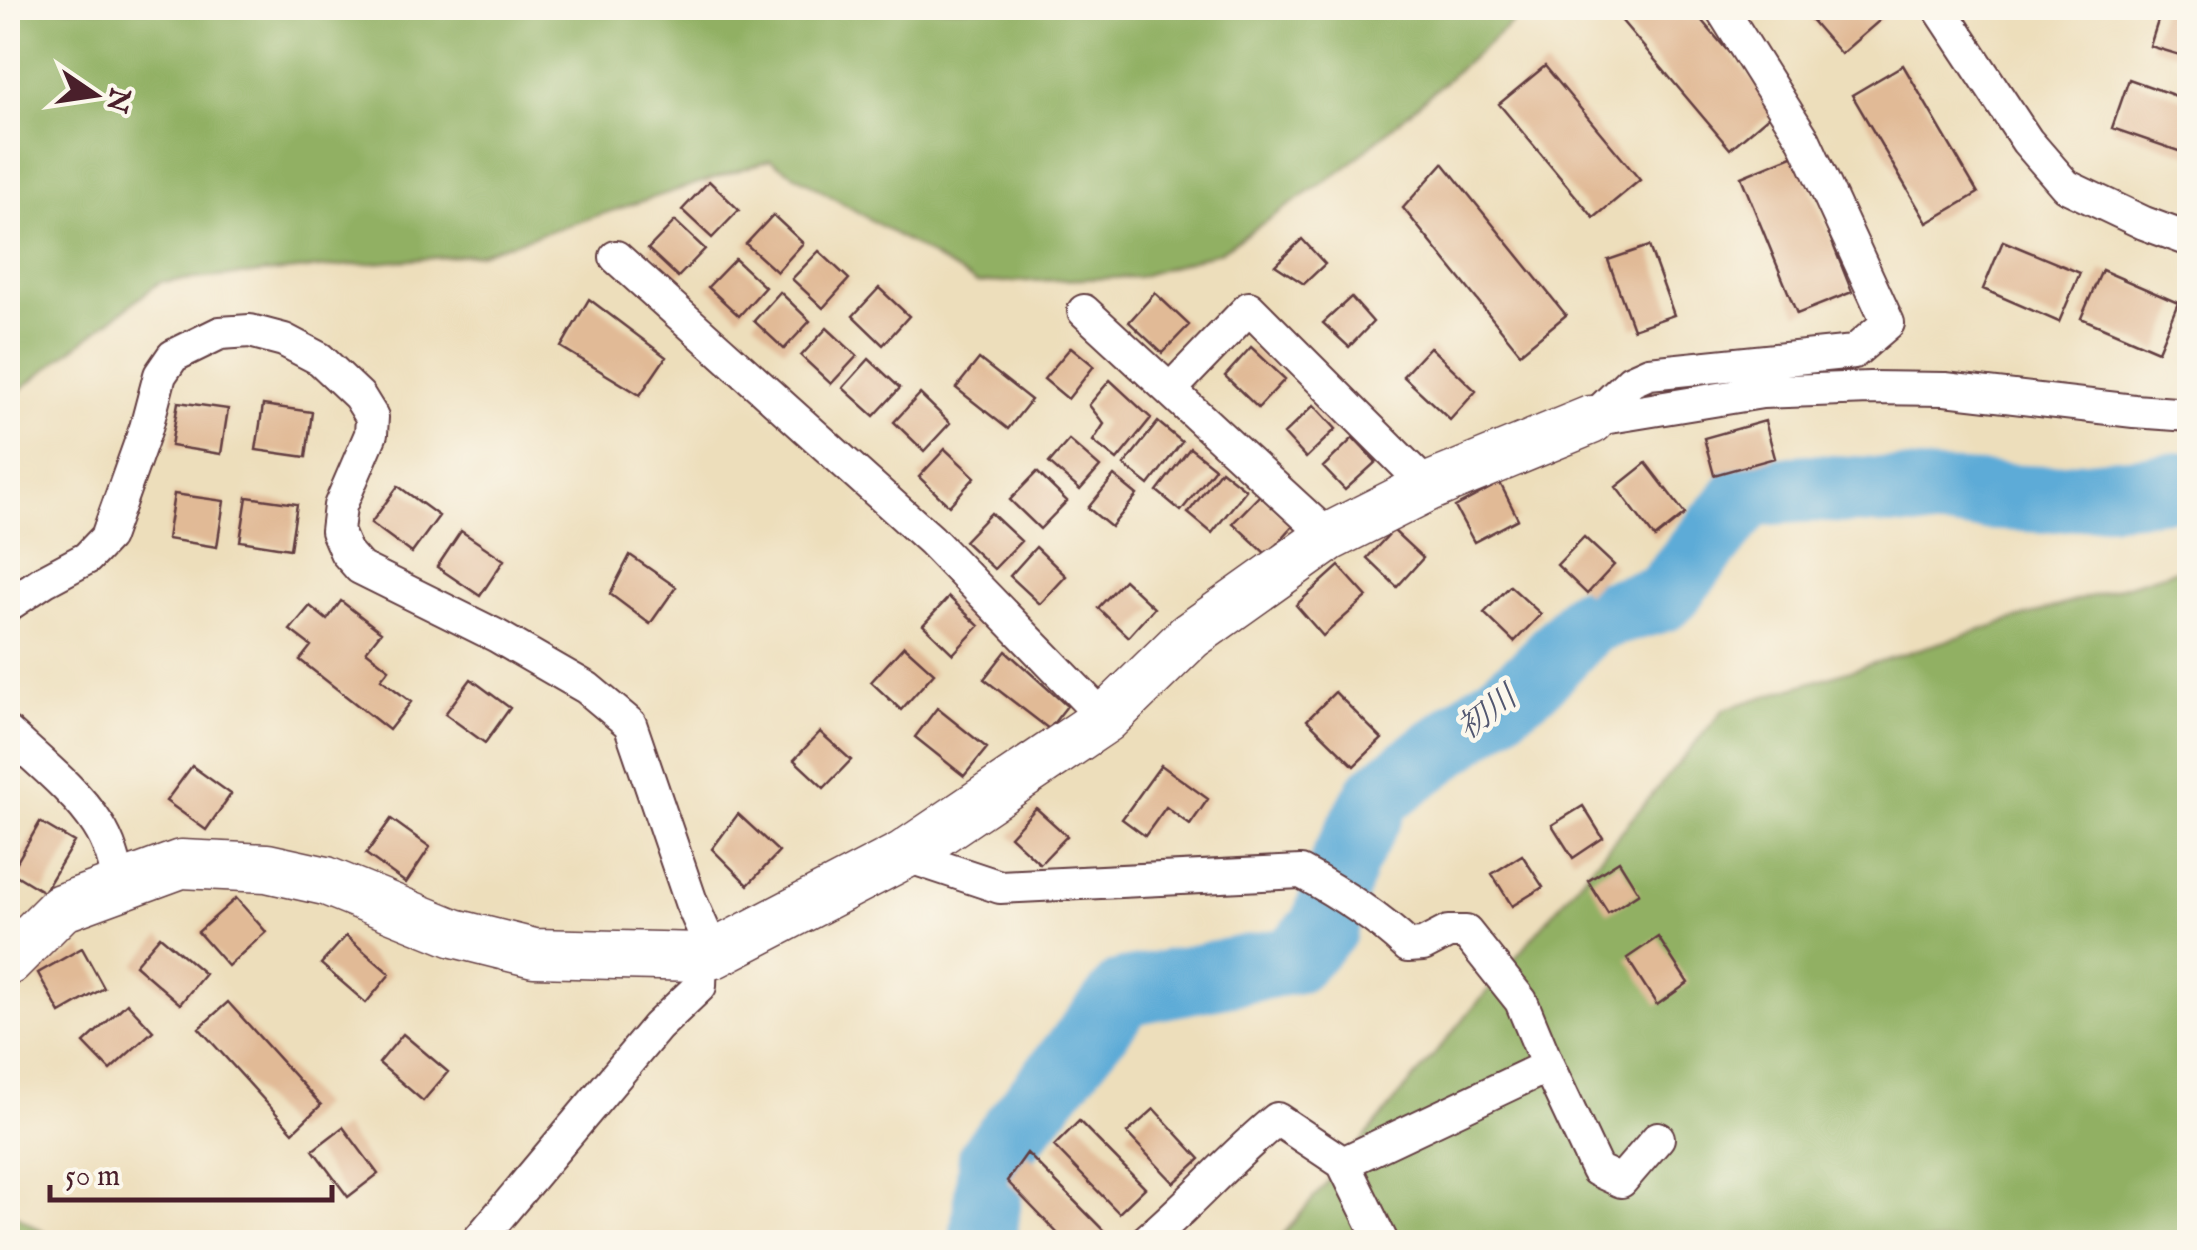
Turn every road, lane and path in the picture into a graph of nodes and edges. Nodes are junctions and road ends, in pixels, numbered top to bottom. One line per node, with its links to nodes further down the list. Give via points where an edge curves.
1 (1721, 8): 8 (street, via 1804,140 1888,323 1854,352 1648,372)
2 (1939, 8): 3 (street, via 2027,141 2066,186)
3 (2190, 240)
4 (616, 256): 12 (street, via 931,540)
5 (1084, 311): 6 (street)
6 (1171, 390): 9 (street, via 1249,308); 10 (street)
7 (2190, 415): 8 (street, via 1945,389 1870,388 1762,392)
8 (1591, 420): 9 (street)
9 (1428, 487): 10 (street)
10 (1329, 537): 12 (street, via 1190,636)
11 (8, 605): 16 (street, via 87,558 107,537 160,375 173,356 220,333 250,330 284,340 320,359 372,417 340,506 337,531 346,552 360,568 587,688 630,724)
12 (1105, 719): 14 (street)
13 (8, 733): 15 (street, via 98,823)
14 (904, 855): 16 (street); 18 (street, via 1000,888 1302,872 1384,923 1408,946 1466,932 1521,1001)
15 (120, 886): 16 (street, via 180,864 267,868 326,881 454,933 534,953); 17 (street, via 61,908)
16 (707, 955): 21 (street, via 700,986 657,1027)
17 (8, 961)
18 (1548, 1066): 19 (street, via 1597,1170 1620,1181); 20 (street)
19 (1658, 1138)
20 (1343, 1163): 22 (street, via 1277,1119); 23 (street)
21 (477, 1242)
22 (1146, 1242)
23 (1382, 1242)

